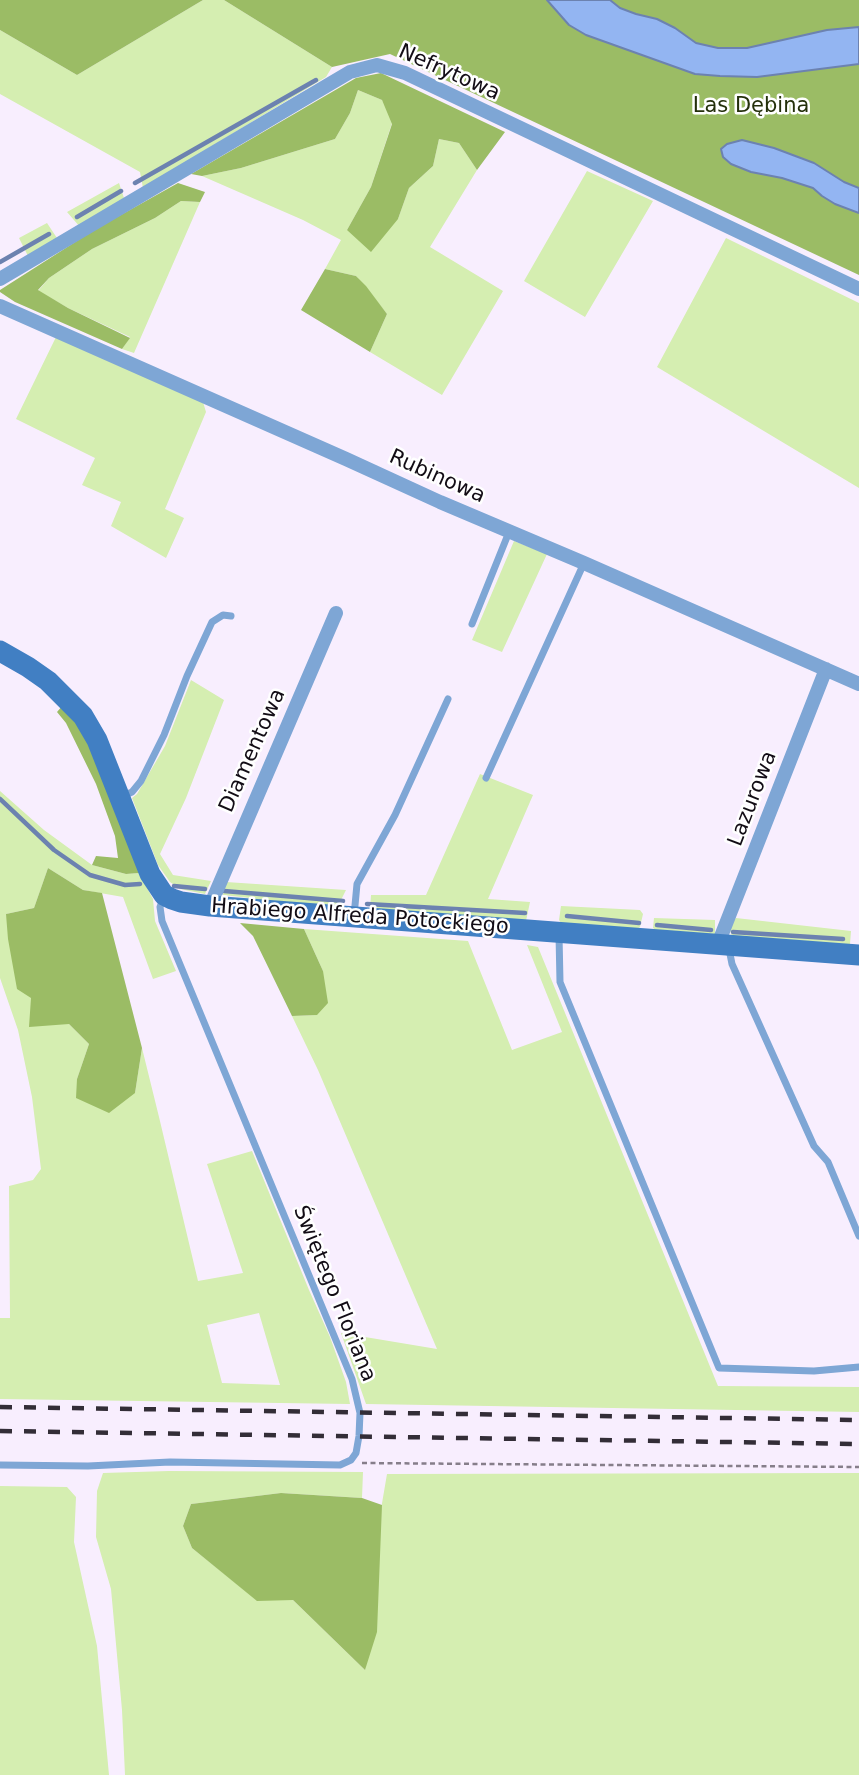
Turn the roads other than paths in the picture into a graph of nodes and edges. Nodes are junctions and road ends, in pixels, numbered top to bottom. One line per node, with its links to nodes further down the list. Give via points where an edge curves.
1 (0, 279): 2 (street, Nefrytowa, via 350,72 377,65 405,73)
2 (859, 289)
3 (0, 306): 4 (street, Rubinowa)
4 (509, 532): 5 (street, Rubinowa); 8 (lane)
5 (584, 563): 10 (street, Rubinowa); 13 (lane)
6 (336, 612): 16 (street, Diamentowa)
7 (231, 616): 14 (lane, via 212,622 141,781)
8 (472, 624)
9 (0, 651): 14 (street, via 48,681 83,716)
10 (827, 669): 11 (street, Rubinowa); 19 (street, Lazurowa)
11 (859, 684)
12 (448, 699): 17 (lane, via 395,815 357,884)
13 (486, 778)
14 (120, 798): 15 (street, via 150,874)
15 (164, 895): 16 (street, Hrabiego Alfreda Potockiego); 23 (lane, Świętego Floriana, via 162,921 352,1379 360,1413 356,1453 341,1465)
16 (210, 906): 17 (street, Hrabiego Alfreda Potockiego)
17 (354, 917): 18 (street, Hrabiego Alfreda Potockiego)
18 (559, 932): 19 (street, Hrabiego Alfreda Potockiego); 22 (lane, via 560,982 719,1368 814,1371)
19 (723, 945): 20 (street, Hrabiego Alfreda Potockiego); 21 (lane)
20 (859, 955)
21 (859, 1236)
22 (859, 1367)
23 (0, 1465)

